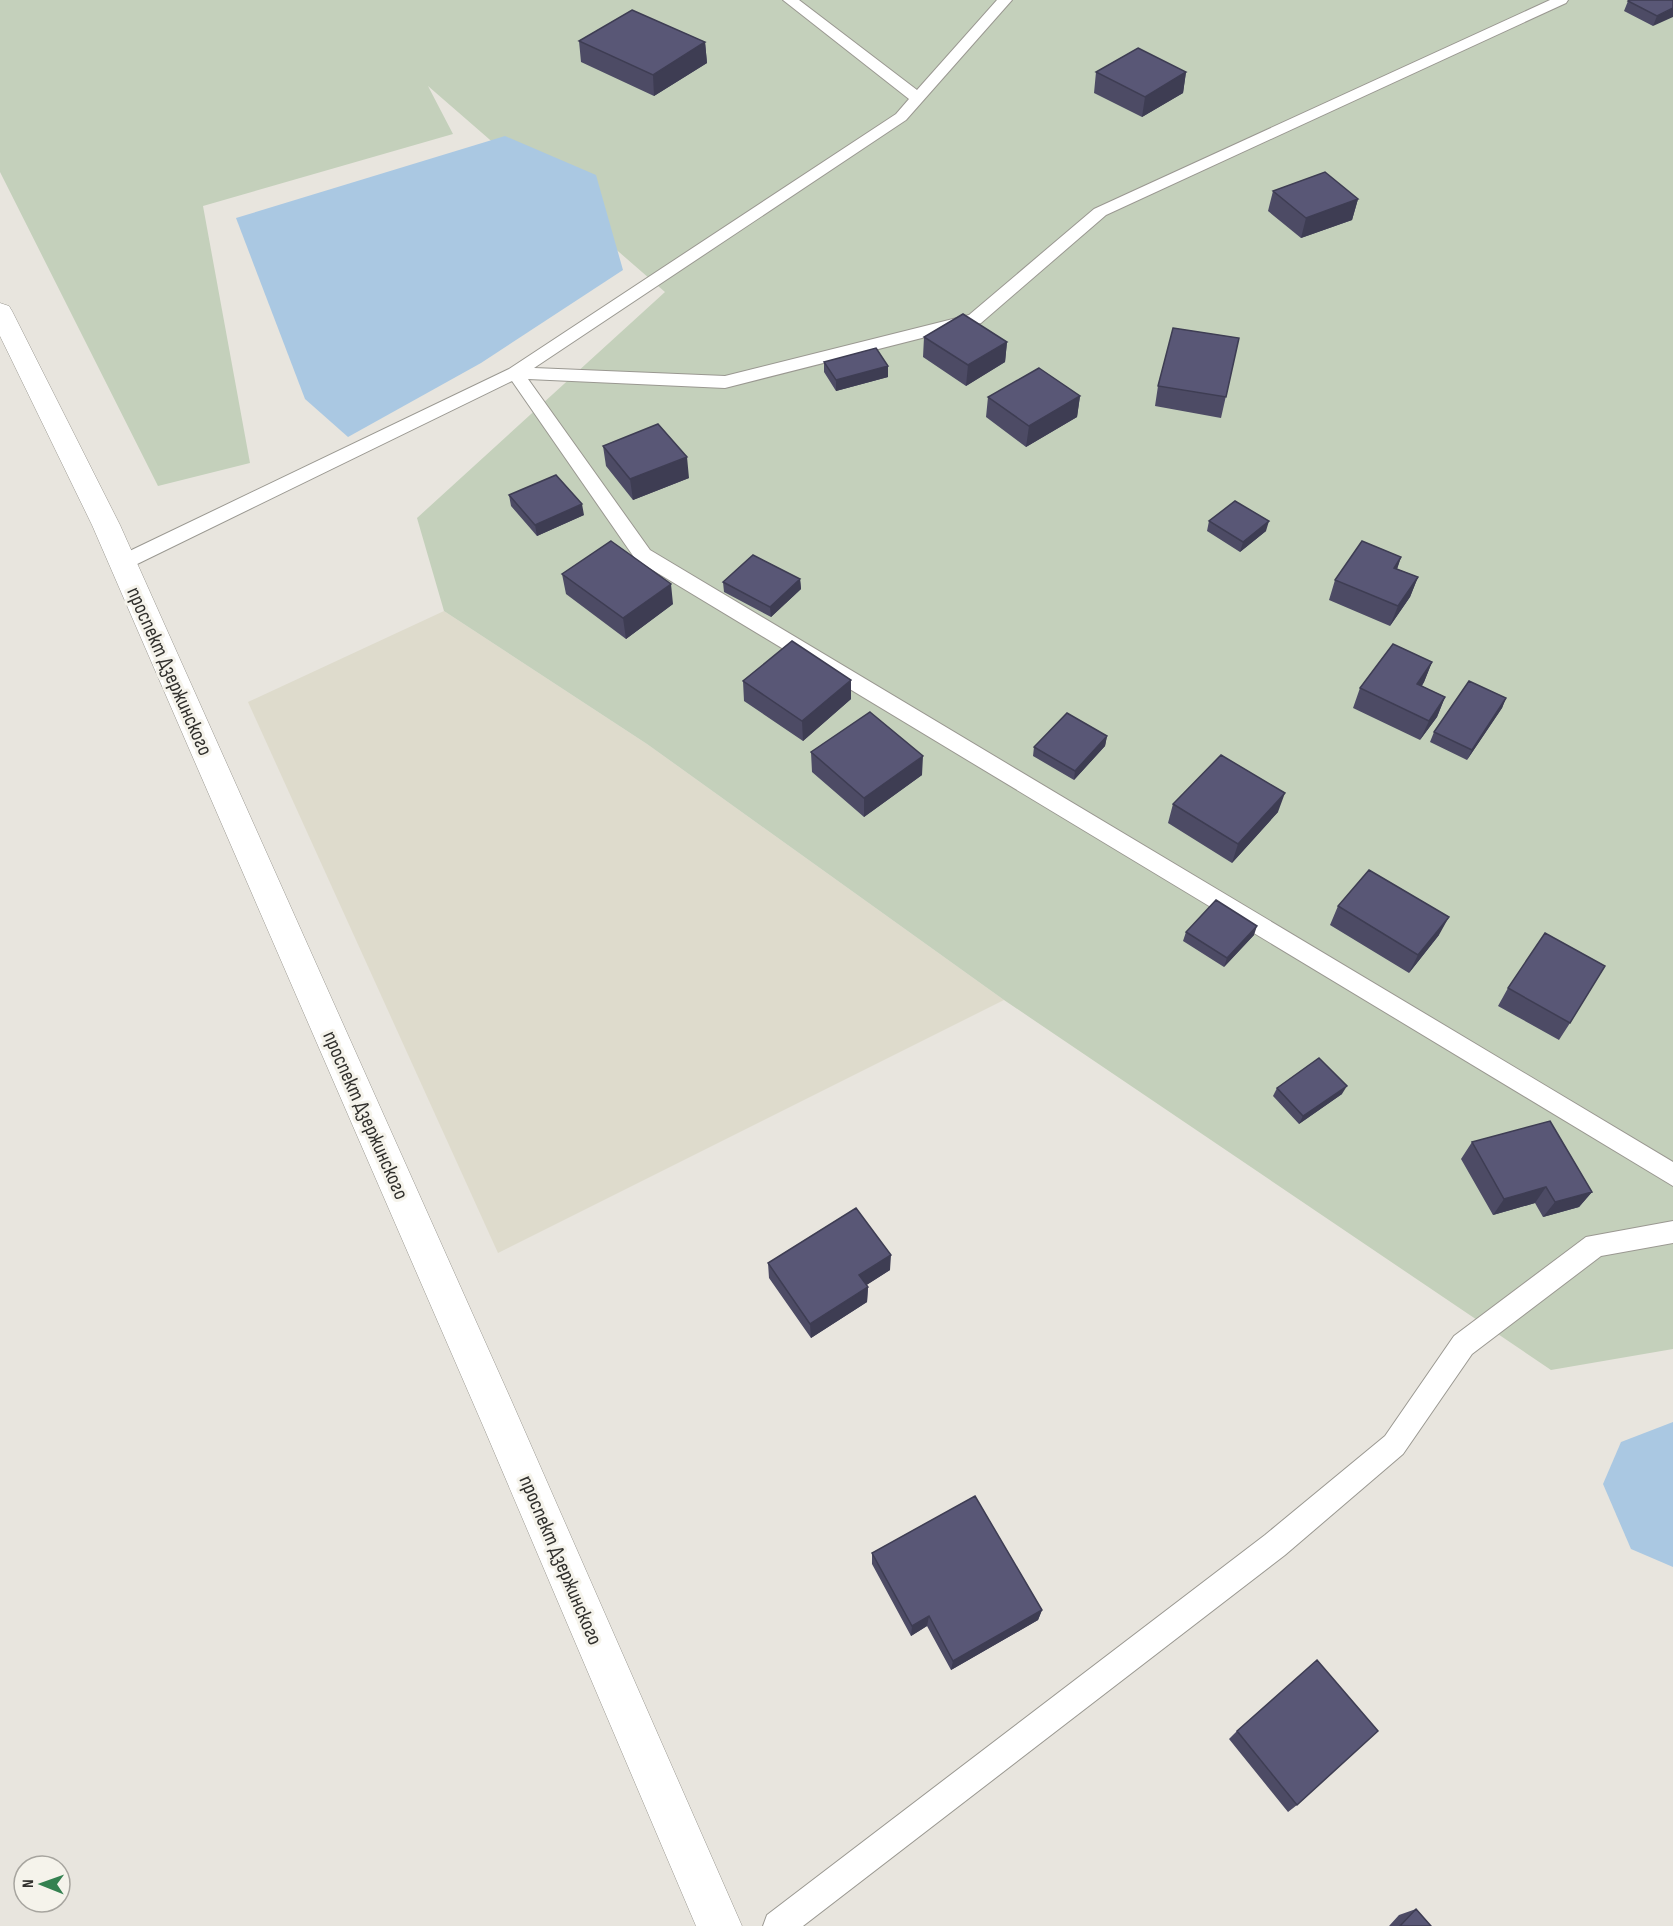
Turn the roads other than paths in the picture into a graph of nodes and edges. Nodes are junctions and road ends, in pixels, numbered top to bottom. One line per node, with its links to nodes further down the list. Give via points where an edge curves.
1 (790, 0): 4 (lane)
2 (1005, 0): 4 (lane)
3 (1561, 0): 6 (lane, via 1100,212 975,319 724,382)
4 (918, 98): 6 (lane, via 900,117)
5 (0, 311): 7 (street, проспект Дзержинского)
6 (515, 373): 7 (lane); 8 (lane, via 643,555)
7 (122, 563): 10 (street, проспект Дзержинского)
8 (1673, 1175)
9 (1673, 1232): 11 (lane, via 1595,1245 1463,1345 1394,1445 1275,1545)
10 (719, 1926)
11 (778, 1926)

